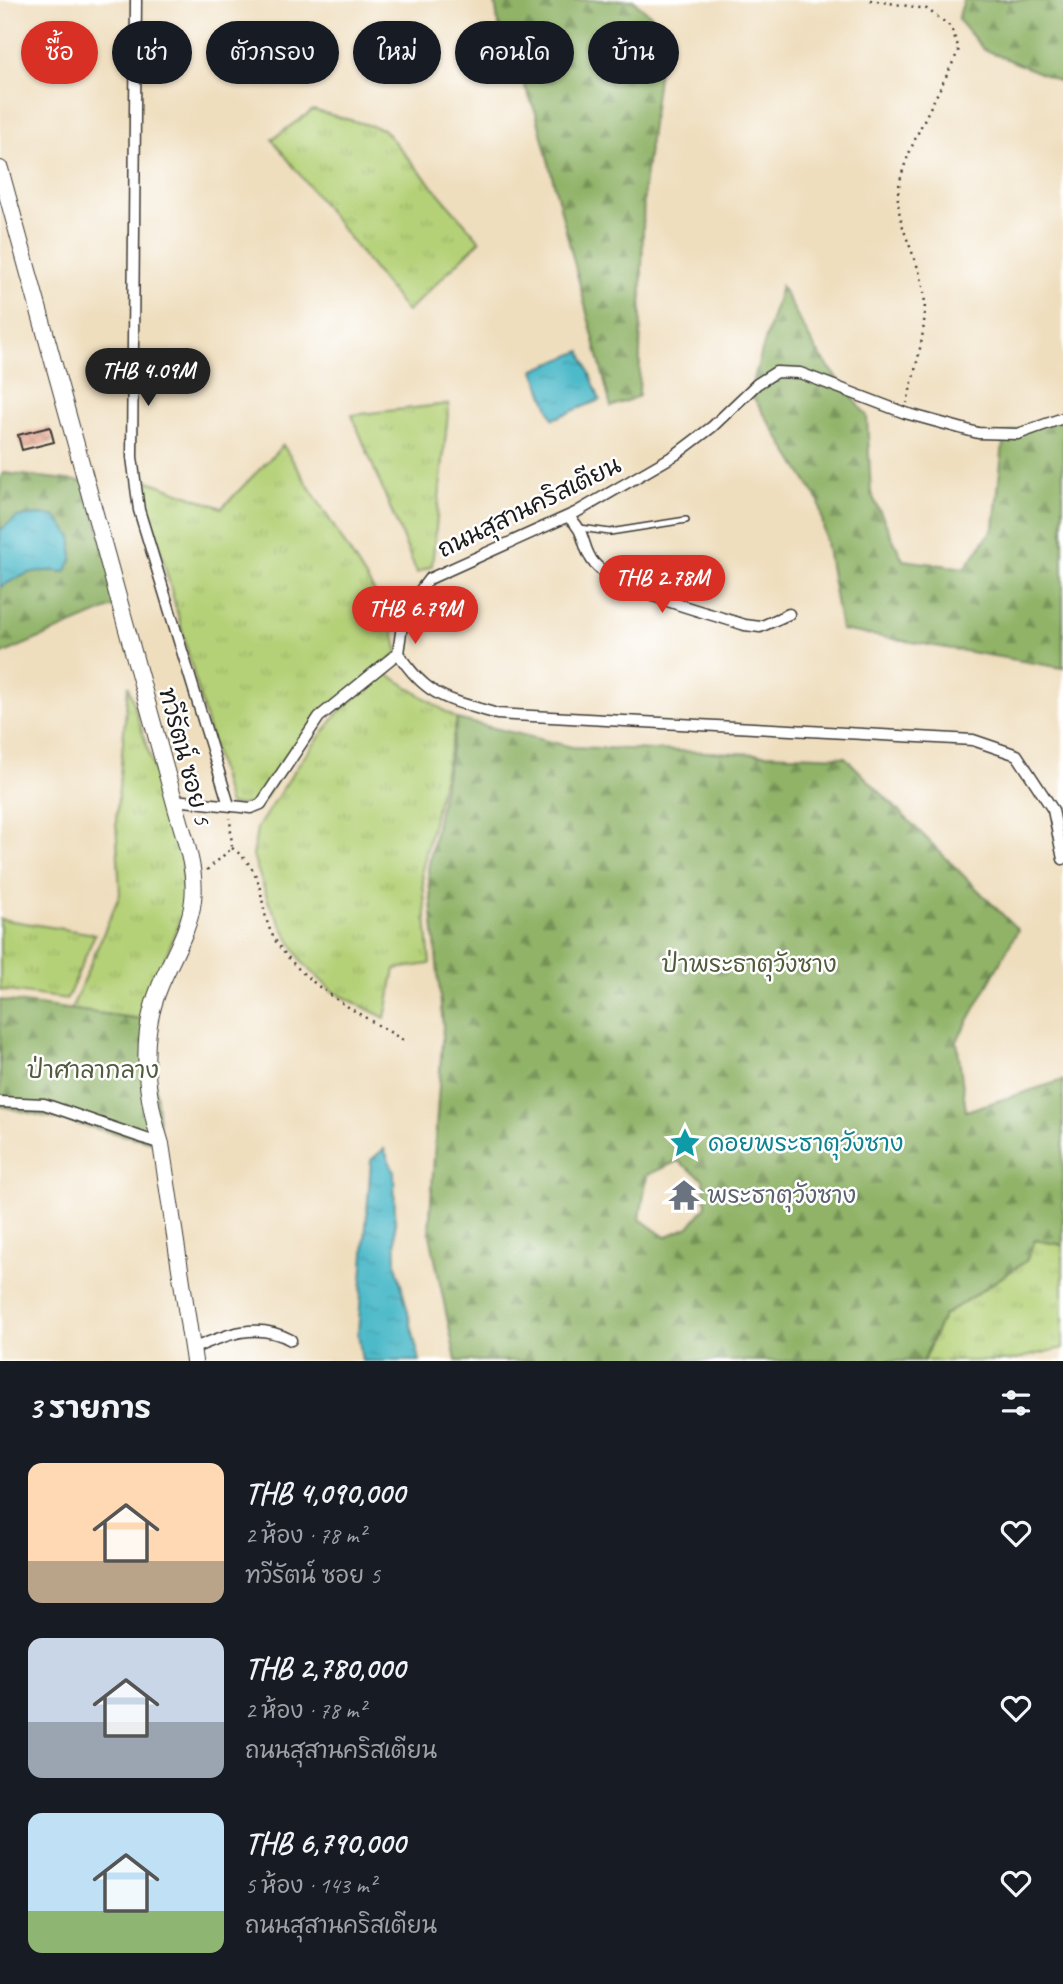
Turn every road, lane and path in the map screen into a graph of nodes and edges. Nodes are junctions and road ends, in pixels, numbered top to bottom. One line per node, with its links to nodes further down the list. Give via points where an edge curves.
1 (136, 0): 12 (street, via 132,457 139,510)
2 (870, 0): 4 (path, via 926,9 951,27 958,49 915,138 898,194 908,246 923,287 924,310)
3 (0, 169): 11 (street, ทวีรัตน์ ซอย 5)
4 (905, 413): 5 (street, ถนนสุสานคริสเตียน, via 978,433 1018,434); 6 (street, ถนนสุสานคริสเตียน, via 800,373 776,372 675,456)
5 (1063, 418)
6 (568, 517): 8 (street); 10 (street, ถนนสุสานคริสเตียน, via 429,579 404,612)
7 (685, 520): 8 (lane, via 610,532)
8 (580, 528): 9 (street, via 592,562 635,587 745,625 760,627)
9 (789, 614)
10 (398, 653): 12 (street, via 319,717 261,804 251,808); 14 (street, via 415,679 444,697 497,714 973,740 1017,754 1053,810)
11 (174, 800): 12 (street); 15 (street, ทวีรัตน์ ซอย 5)
12 (229, 805): 13 (path)
13 (232, 848): 15 (path); 16 (path, via 258,876 265,916 295,969)
14 (1063, 859)
15 (194, 881): 18 (street, ทวีรัตน์ ซอย 5, via 187,922 149,1020 151,1111)
16 (405, 1042)
17 (0, 1101): 18 (street, via 44,1104)
18 (161, 1144): 20 (street, ทวีรัตน์ ซอย 5)
19 (291, 1340): 20 (street, via 262,1331 238,1331)
20 (193, 1355)

